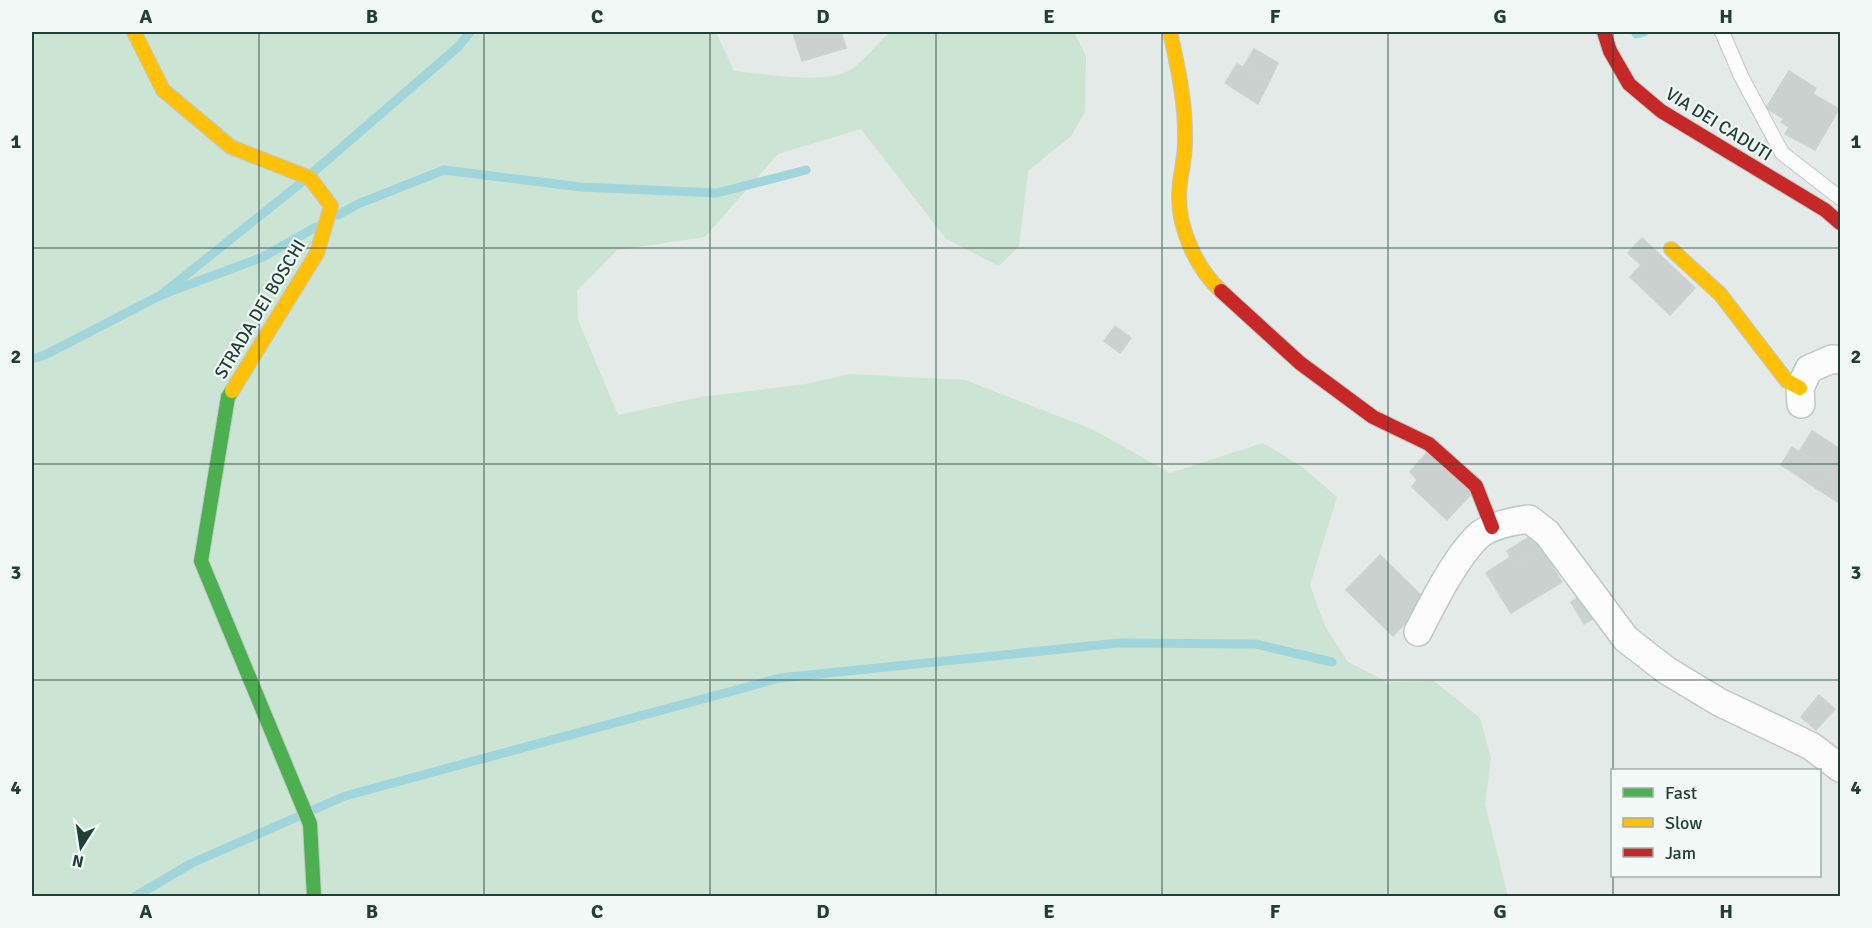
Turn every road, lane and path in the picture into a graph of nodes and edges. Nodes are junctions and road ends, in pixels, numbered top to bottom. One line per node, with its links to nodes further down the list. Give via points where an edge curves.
1 (134, 32): 13 (street, STRADA DEI BOSCHI, via 163,90 231,147 310,178 331,206 317,253 228,397 201,561 310,824)
2 (1170, 32): 10 (street, via 1179,70 1185,141 1179,198 1187,241 1212,283 1300,363 1373,417 1429,444 1476,486)
3 (1604, 32): 6 (street, VIA DEI CADUTI, via 1629,84 1661,111 1825,210)
4 (1722, 32): 5 (lane, via 1782,153)
5 (1840, 198)
6 (1840, 223)
7 (1671, 249): 9 (street, via 1730,302)
8 (1840, 360): 9 (street, via 1832,359 1809,369)
9 (1801, 396)
10 (1492, 526)
11 (1418, 632): 12 (street, via 1439,592 1478,535 1512,521 1529,519 1546,533 1626,639 1666,670 1719,702 1811,746)
12 (1840, 768)
13 (314, 897)

